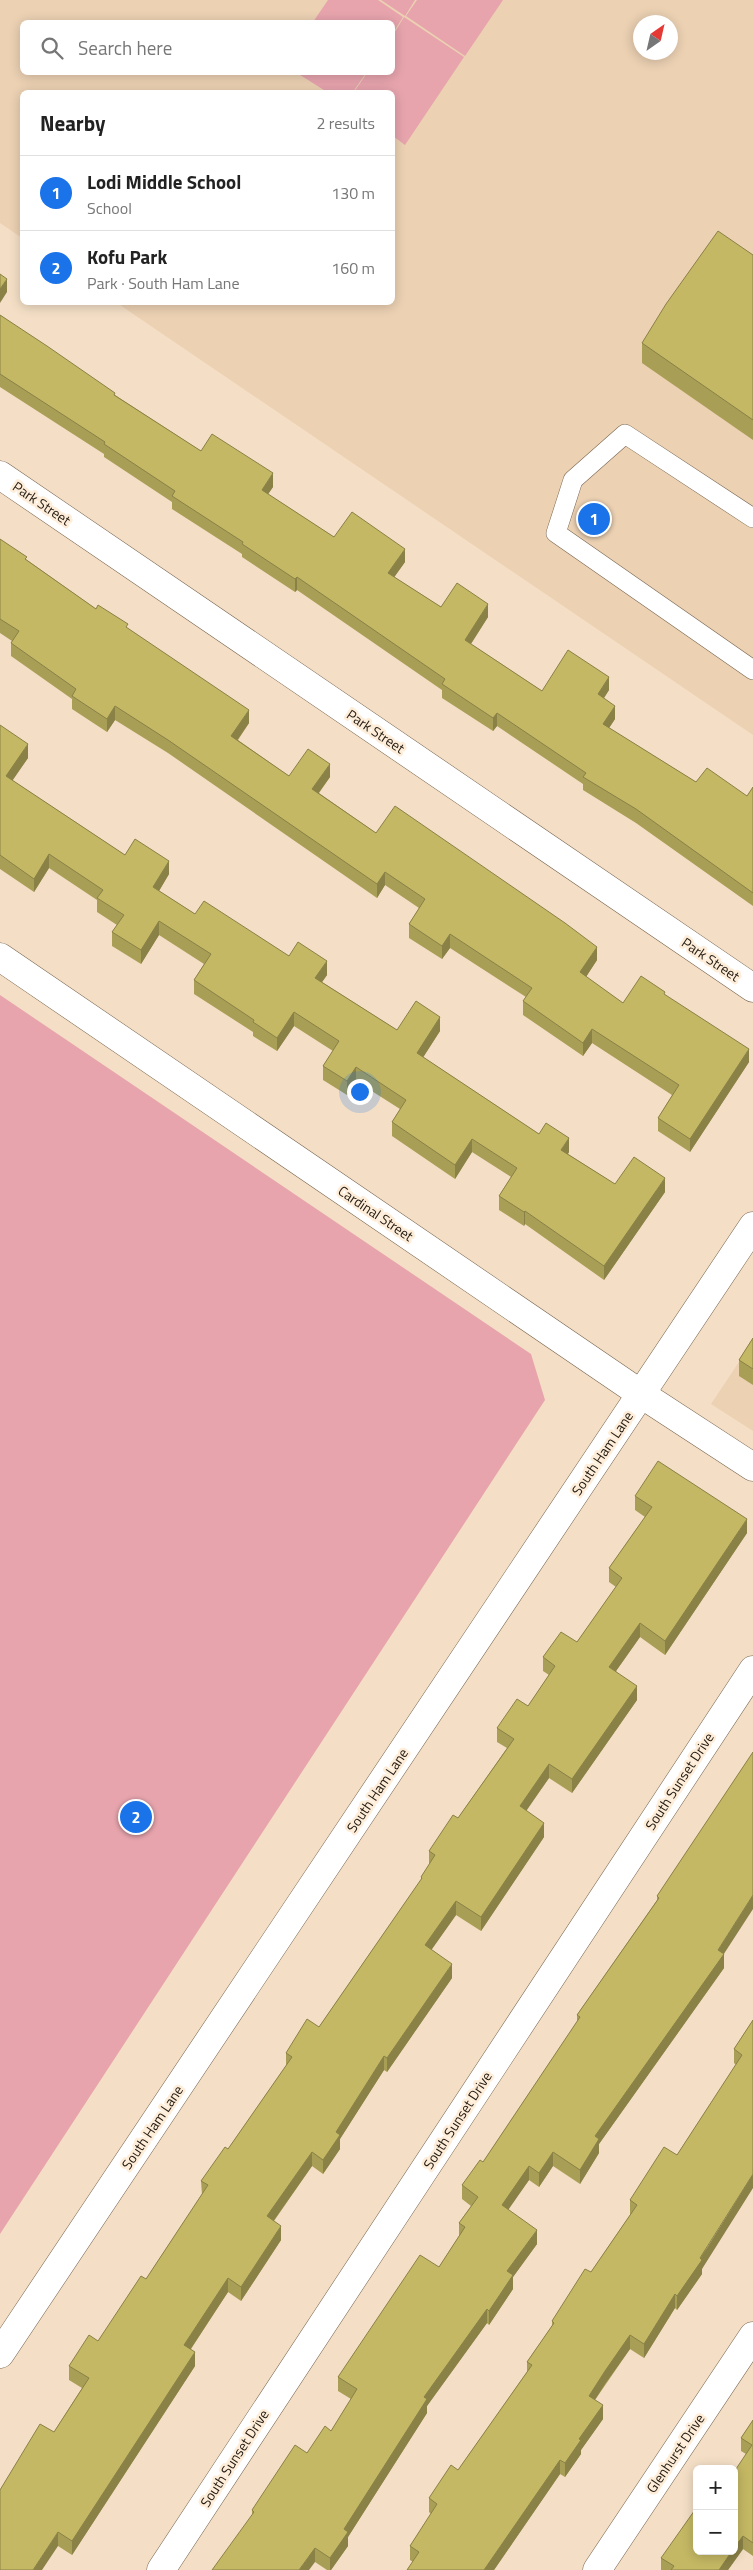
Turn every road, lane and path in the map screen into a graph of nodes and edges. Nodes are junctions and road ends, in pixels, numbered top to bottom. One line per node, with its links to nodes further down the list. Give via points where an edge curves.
1 (0, 475): 5 (street, Park Street)
2 (753, 518): 3 (lane, via 625,434 574,480 556,532)
3 (753, 670)
4 (0, 956): 7 (street, Cardinal Street)
5 (753, 988)
6 (753, 1226): 7 (street, South Ham Lane)
7 (641, 1394): 8 (street, Cardinal Street); 11 (street, South Ham Lane)
8 (753, 1467)
9 (753, 1670): 12 (street, South Sunset Drive)
10 (753, 2336): 13 (street, Glenhurst Drive)
11 (0, 2354)
12 (161, 2570)
13 (596, 2570)

